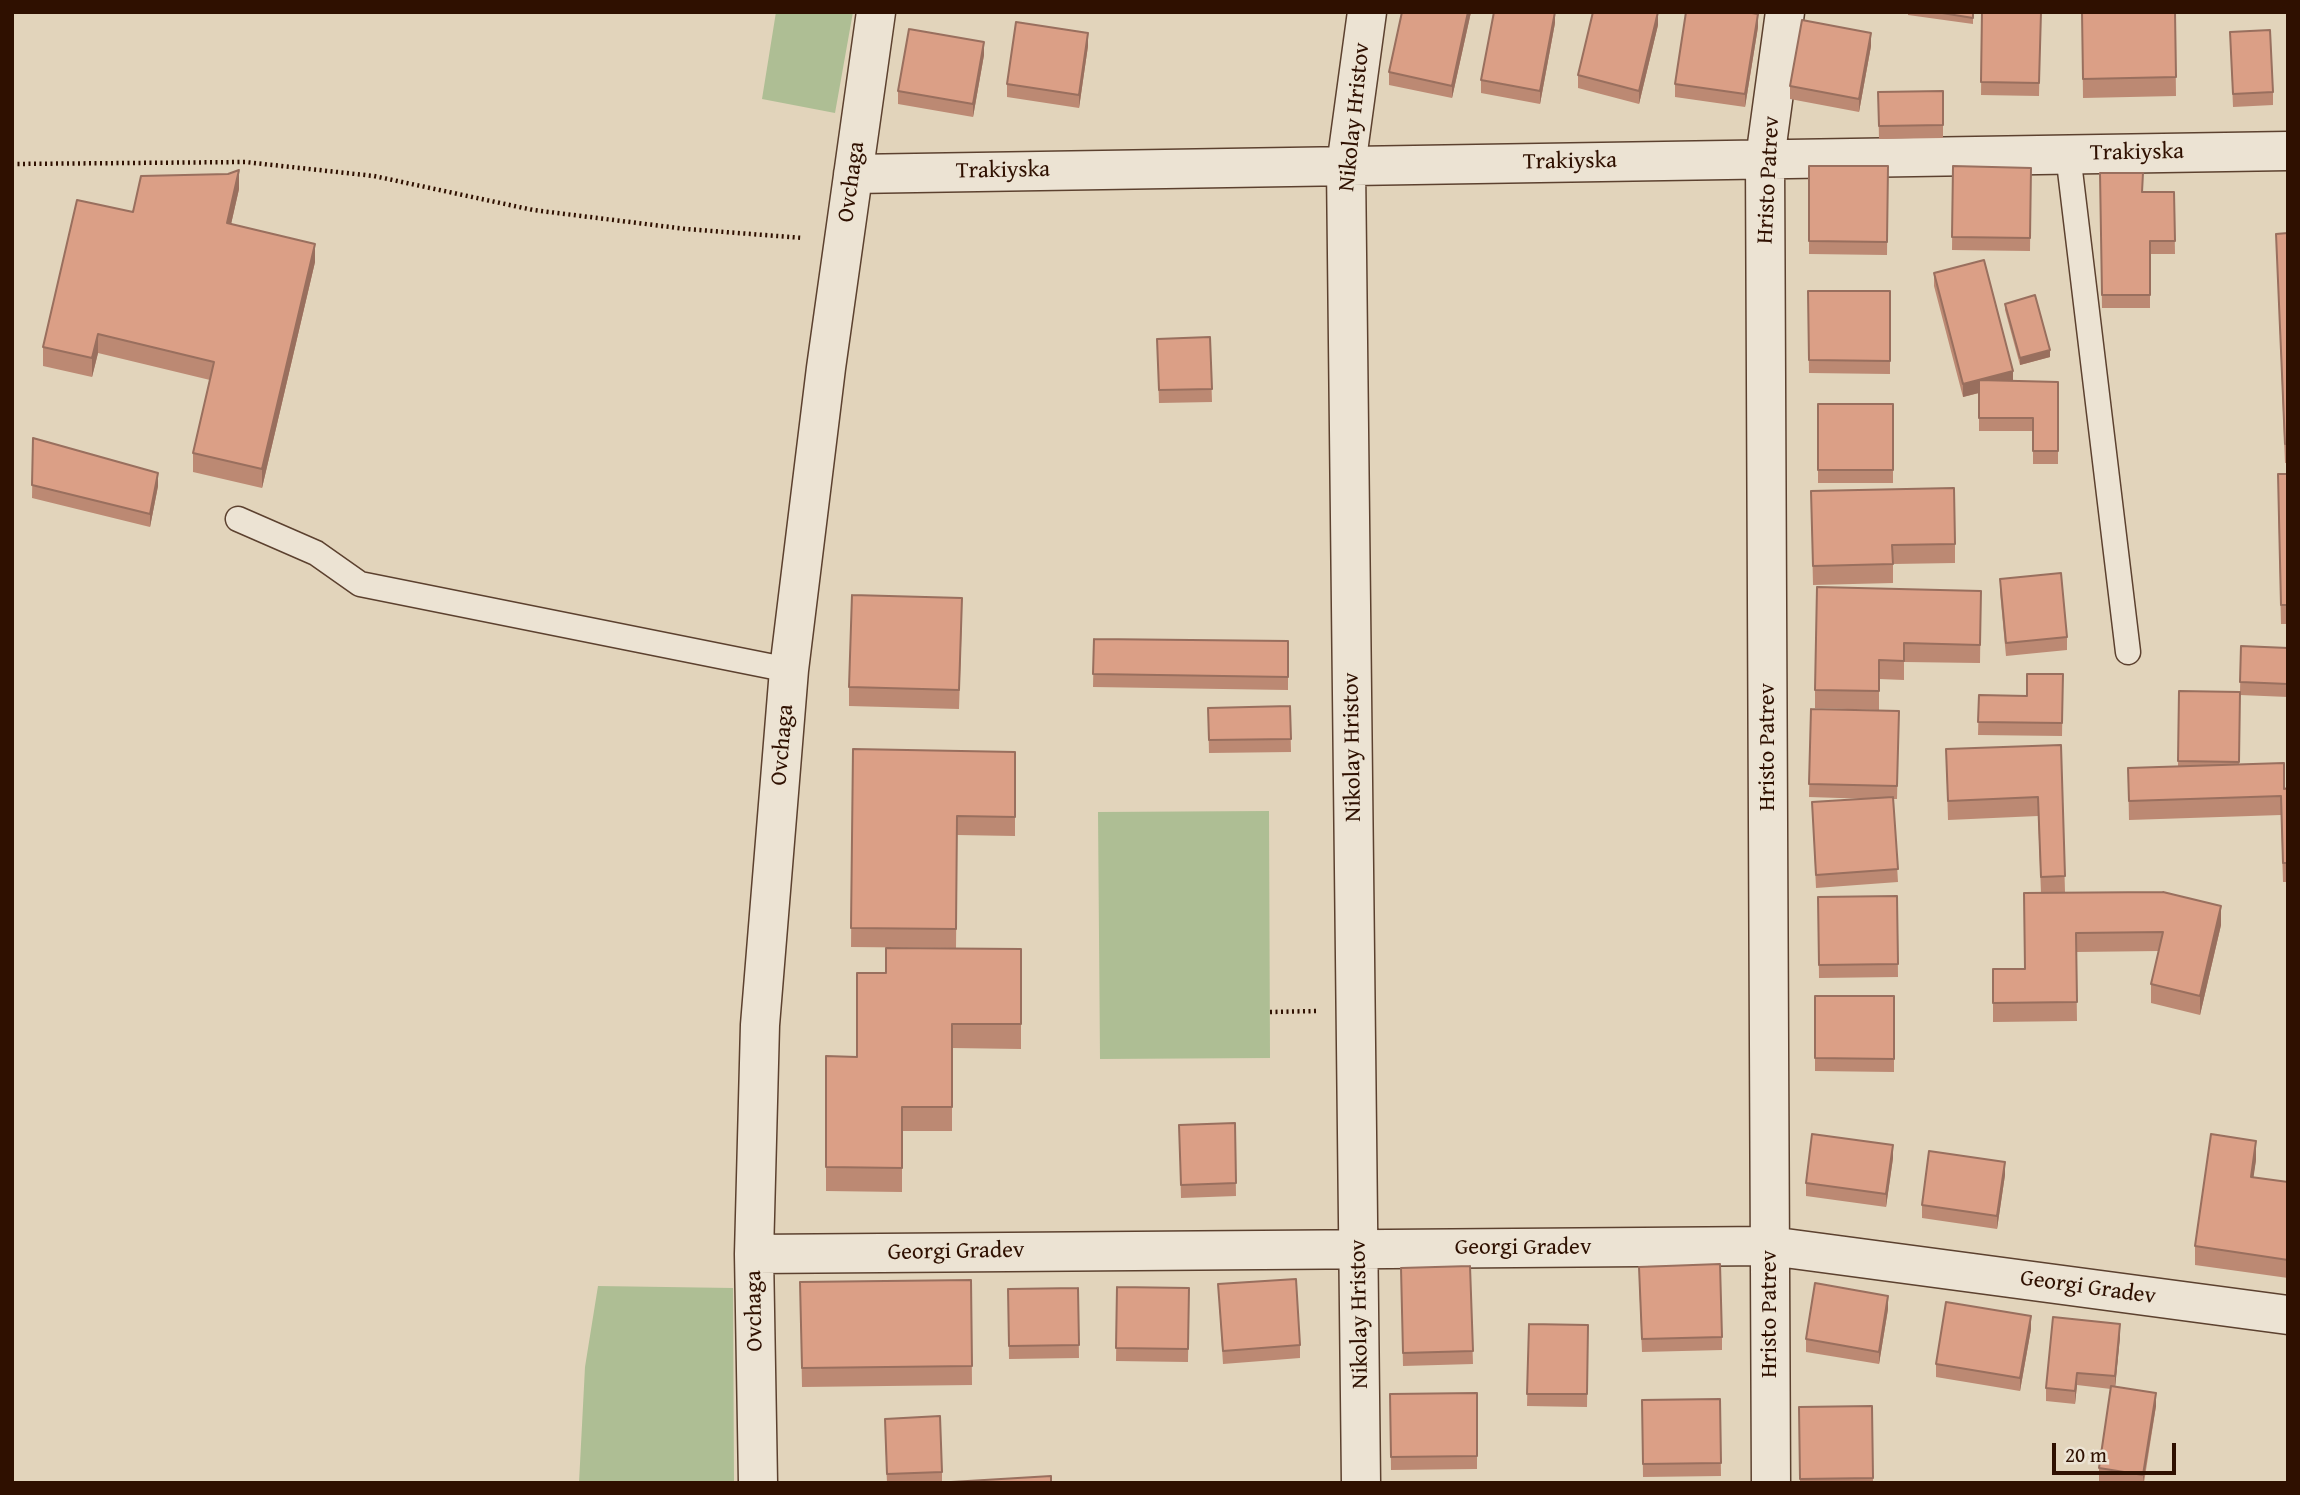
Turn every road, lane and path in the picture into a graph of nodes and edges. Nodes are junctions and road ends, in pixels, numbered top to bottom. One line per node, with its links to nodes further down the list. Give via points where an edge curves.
1 (876, 12): 9 (street, Ovchaga)
2 (1367, 12): 8 (street, Nikolay Hristov)
3 (1785, 12): 6 (street, Hristo Patrev)
4 (2288, 151): 5 (street, Trakiyska)
5 (2068, 154): 6 (street, Trakiyska); 12 (lane)
6 (1765, 159): 8 (street, Trakiyska); 14 (street, Hristo Patrev)
7 (12, 164): 10 (path, via 245,162 374,176 533,210 686,229)
8 (1346, 166): 9 (street, Trakiyska); 15 (street, Nikolay Hristov)
9 (853, 174): 10 (street, Ovchaga)
10 (844, 241): 13 (street, Ovchaga)
11 (238, 519): 13 (lane, via 316,553 360,584)
12 (2128, 652)
13 (789, 670): 16 (street, Ovchaga, via 760,1025)
14 (1770, 1247): 15 (street, Georgi Gradev); 17 (street, Georgi Gradev); 20 (street, Hristo Patrev)
15 (1359, 1248): 16 (street, Georgi Gradev); 19 (street, Nikolay Hristov)
16 (754, 1254): 18 (street, Ovchaga)
17 (2288, 1315)
18 (758, 1483)
19 (1361, 1483)
20 (1771, 1483)

